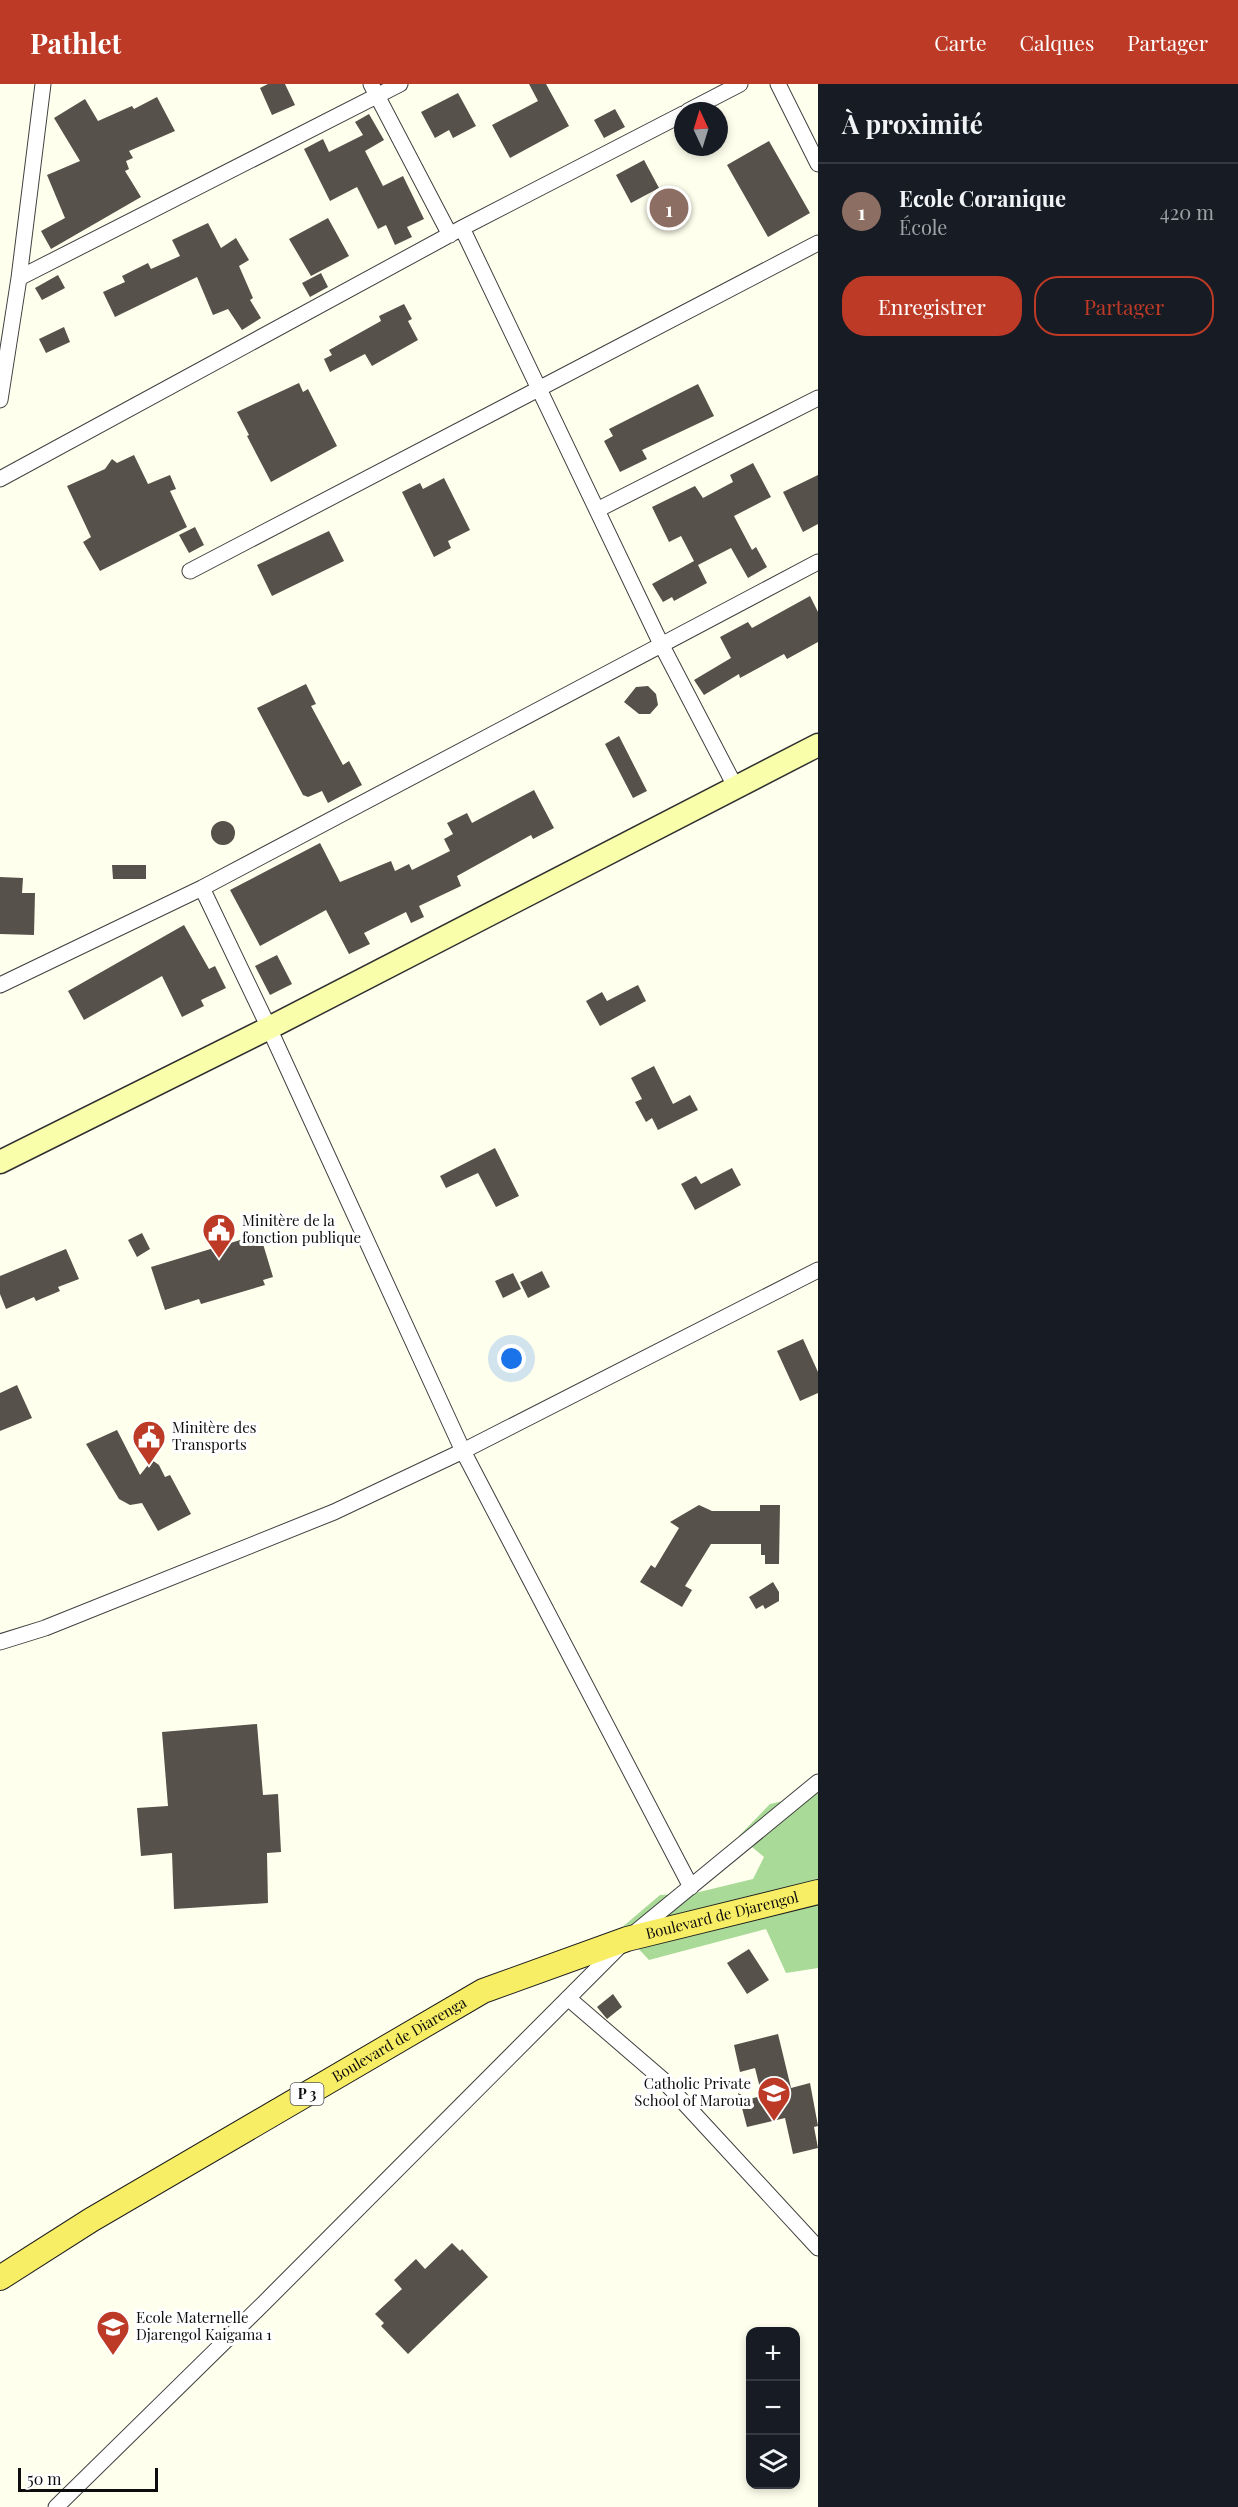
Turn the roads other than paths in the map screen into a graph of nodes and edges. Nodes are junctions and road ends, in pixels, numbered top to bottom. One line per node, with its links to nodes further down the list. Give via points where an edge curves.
1 (43, 84): 11 (street)
2 (400, 84): 5 (street)
3 (740, 84): 6 (street)
4 (778, 84): 8 (street)
5 (374, 90): 9 (street); 11 (street)
6 (705, 102)
7 (674, 119): 9 (street)
8 (818, 164)
9 (456, 231): 12 (street); 15 (street)
10 (818, 243): 12 (street)
11 (19, 278): 14 (street)
12 (540, 390): 16 (street); 18 (street)
13 (818, 398): 16 (street)
14 (0, 400)
15 (0, 479)
16 (597, 510): 19 (street)
17 (818, 562): 19 (street)
18 (190, 572)
19 (661, 644): 21 (street); 22 (street)
20 (818, 745): 21 (street)
21 (735, 788): 24 (street)
22 (202, 888): 23 (street); 24 (street)
23 (0, 985)
24 (269, 1028): 25 (street); 27 (street)
25 (0, 1162)
26 (818, 1270): 27 (street)
27 (463, 1451): 28 (street, via 334,1512 45,1628); 30 (street)
28 (0, 1642)
29 (818, 1782): 30 (street)
30 (691, 1887): 32 (street)
31 (818, 1892): 32 (main road, Boulevard de Djarengol / P 3)
32 (627, 1939): 33 (street); 35 (main road, Boulevard de Diarenga / P 3, via 483,1991 91,2220)
33 (568, 1998): 34 (street, via 662,2079); 36 (street)
34 (818, 2248)
35 (0, 2278)
36 (56, 2507)

